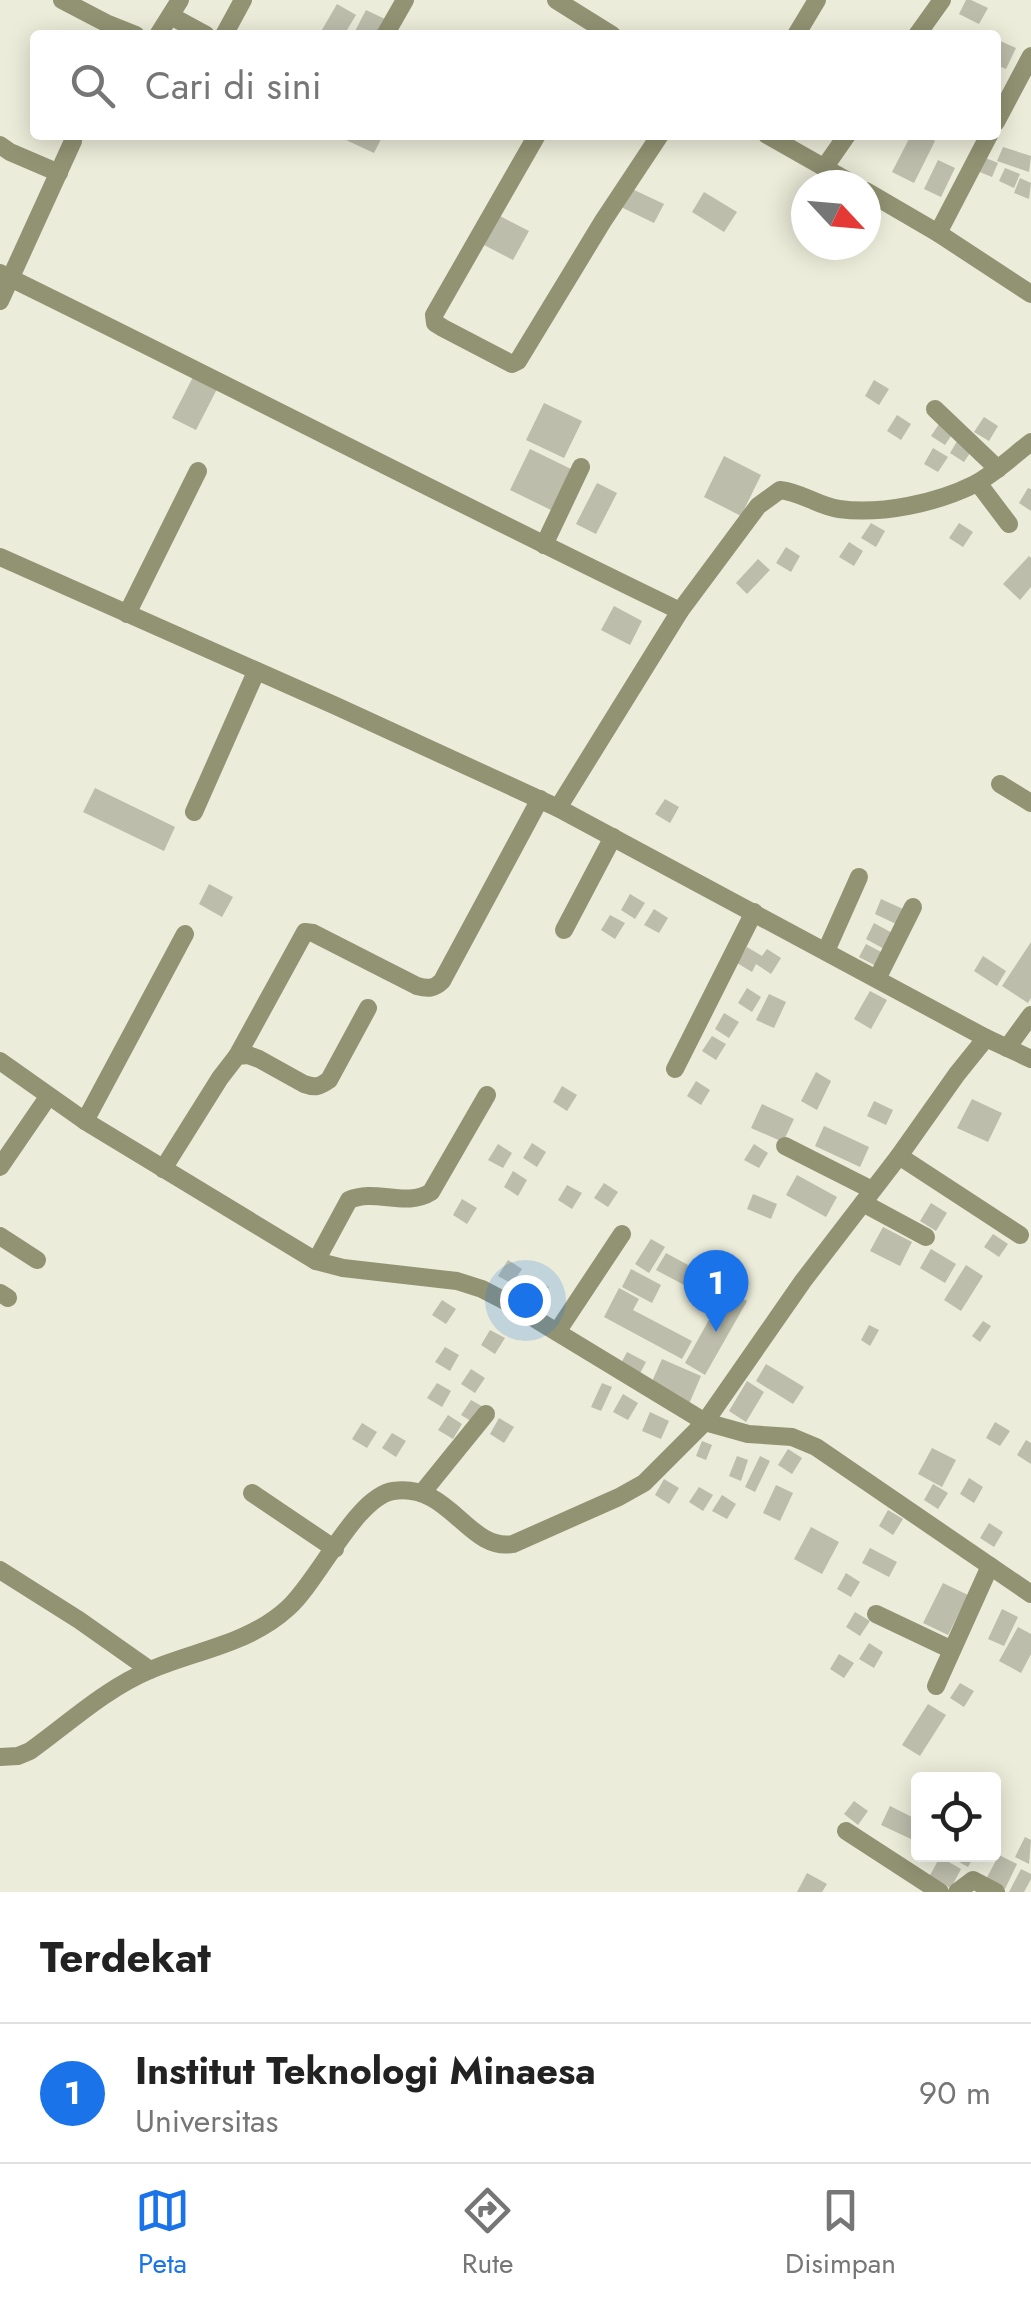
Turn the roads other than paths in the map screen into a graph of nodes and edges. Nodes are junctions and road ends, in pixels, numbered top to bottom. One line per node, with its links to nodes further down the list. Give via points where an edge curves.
1 (62, 0): 8 (street)
2 (242, 0): 11 (street)
3 (405, 0): 12 (street)
4 (556, 0): 13 (street)
5 (817, 0): 14 (street)
6 (942, 0): 15 (street)
7 (176, 8): 9 (street); 10 (street)
8 (124, 30)
9 (161, 30)
10 (200, 30)
11 (227, 30)
12 (389, 30)
13 (600, 30)
14 (799, 30)
15 (921, 30)
16 (1031, 56): 17 (street)
17 (1001, 113)
18 (535, 140): 19 (street, via 434,316 443,328 512,364)
19 (657, 140)
20 (776, 140): 25 (street)
21 (844, 140): 25 (street)
22 (986, 140): 29 (street)
23 (73, 141): 27 (street)
24 (0, 145): 27 (street)
25 (824, 168): 26 (street)
26 (828, 170)
27 (58, 173): 30 (street)
28 (881, 201): 29 (street)
29 (938, 233): 31 (street)
30 (6, 276): 32 (street); 40 (street)
31 (1031, 294)
32 (0, 301)
33 (934, 409): 36 (street)
34 (1031, 442): 36 (street)
35 (581, 468): 40 (street)
36 (998, 468): 38 (street)
37 (198, 470): 43 (street)
38 (978, 482): 39 (street); 42 (street, via 920,503 862,510 780,490 758,506)
39 (1009, 524)
40 (544, 545): 42 (street)
41 (0, 558): 43 (street)
42 (680, 611): 48 (street)
43 (127, 614): 44 (street)
44 (256, 672): 46 (street); 49 (street)
45 (1000, 784): 47 (street)
46 (540, 800): 48 (street); 62 (street, via 437,986 418,986 305,932)
47 (1031, 804)
48 (558, 808): 50 (street)
49 (194, 812)
50 (613, 836): 53 (street); 54 (street)
51 (859, 877): 56 (street)
52 (912, 907): 57 (street)
53 (754, 912): 56 (street); 65 (street)
54 (564, 930)
55 (185, 934): 68 (street)
56 (826, 951): 57 (street)
57 (877, 979): 60 (street)
58 (368, 1008): 62 (street, via 320,1086)
59 (1031, 1015): 61 (street)
60 (986, 1038): 61 (street); 70 (street)
61 (1007, 1048): 63 (street)
62 (237, 1056): 72 (street)
63 (1031, 1059)
64 (0, 1061): 67 (street)
65 (676, 1068)
66 (487, 1096): 79 (street, via 430,1192 418,1199 349,1200)
67 (48, 1097): 68 (street); 71 (street)
68 (84, 1121): 72 (street)
69 (785, 1146): 73 (street)
70 (899, 1156): 73 (street); 75 (street)
71 (0, 1167)
72 (163, 1169): 79 (street)
73 (868, 1197): 77 (street); 82 (street)
74 (622, 1234): 80 (street)
75 (1020, 1234)
76 (0, 1236): 78 (street)
77 (926, 1237)
78 (37, 1260)
79 (316, 1260): 80 (street, via 457,1281)
80 (557, 1332): 82 (street)
81 (486, 1414): 84 (street)
82 (705, 1422): 84 (street, via 644,1483 513,1544 486,1540); 86 (street, via 804,1440)
83 (252, 1493): 85 (street)
84 (422, 1493): 85 (street, via 388,1492 370,1502)
85 (334, 1549): 91 (street, via 310,1585 265,1626)
86 (990, 1566): 88 (street); 90 (street)
87 (0, 1570): 91 (street)
88 (1031, 1594)
89 (876, 1614): 90 (street)
90 (952, 1650): 92 (street)
91 (150, 1670): 93 (street, via 109,1691 30,1751)
92 (936, 1686)
93 (0, 1757)
94 (846, 1831): 95 (street)
95 (940, 1892)
96 (957, 1892): 97 (street, via 973,1880)
97 (996, 1892)

